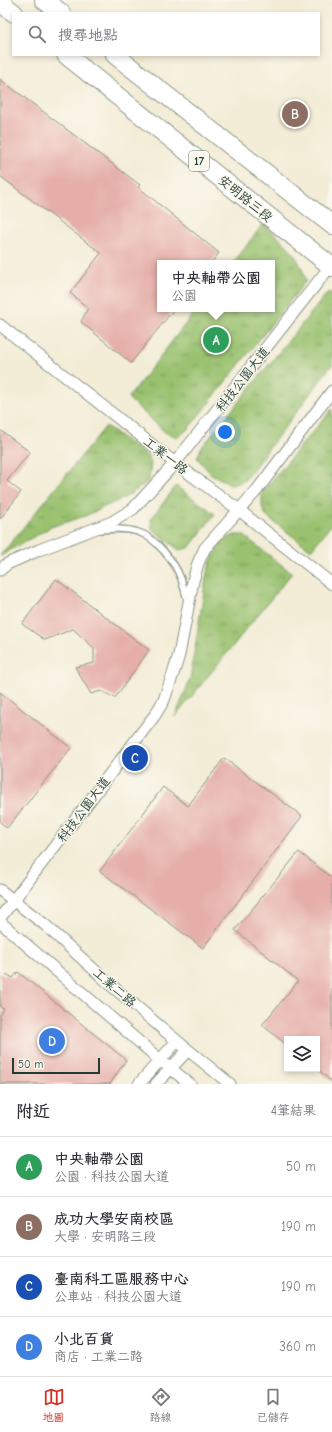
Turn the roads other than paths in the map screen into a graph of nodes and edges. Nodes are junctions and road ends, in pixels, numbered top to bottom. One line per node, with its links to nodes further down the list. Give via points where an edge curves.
1 (44, 0): 4 (main road)
2 (0, 2): 3 (main road)
3 (13, 12)
4 (60, 12)
5 (67, 56): 8 (main road, 安明路三段 / 17)
6 (116, 56): 7 (main road, 17)
7 (332, 224)
8 (332, 266): 11 (street, 科技公園大道)
9 (0, 325): 11 (street, 工業一路)
10 (332, 391): 12 (street, 科技公園大道, via 257,490)
11 (175, 463): 12 (street, 工業一路); 13 (street, 科技公園大道, via 133,509)
12 (238, 510): 15 (street, 工業一路); 16 (street, 科技公園大道, via 205,548 198,563)
13 (91, 531): 14 (street, 科技公園大道, via 39,550 7,564); 16 (lane, 科技公園大道, via 127,530 139,532 151,539 163,550 180,577)
14 (0, 570)
15 (332, 584)
16 (189, 605): 18 (street, 科技公園大道, via 179,655 164,700)
17 (0, 890): 18 (street, 工業二路)
18 (13, 900): 19 (street, 科技公園大道); 21 (street, 工業二路, via 44,924)
19 (0, 918)
20 (0, 922): 23 (street, 工業二路)
21 (177, 1041): 22 (street, 工業二路); 23 (street)
22 (188, 1050): 24 (street); 28 (street, 工業二路)
23 (160, 1060): 24 (street, 工業二路); 25 (street)
24 (170, 1068): 26 (street); 27 (street, 工業二路)
25 (139, 1084)
26 (156, 1084)
27 (190, 1084)
28 (230, 1084)

